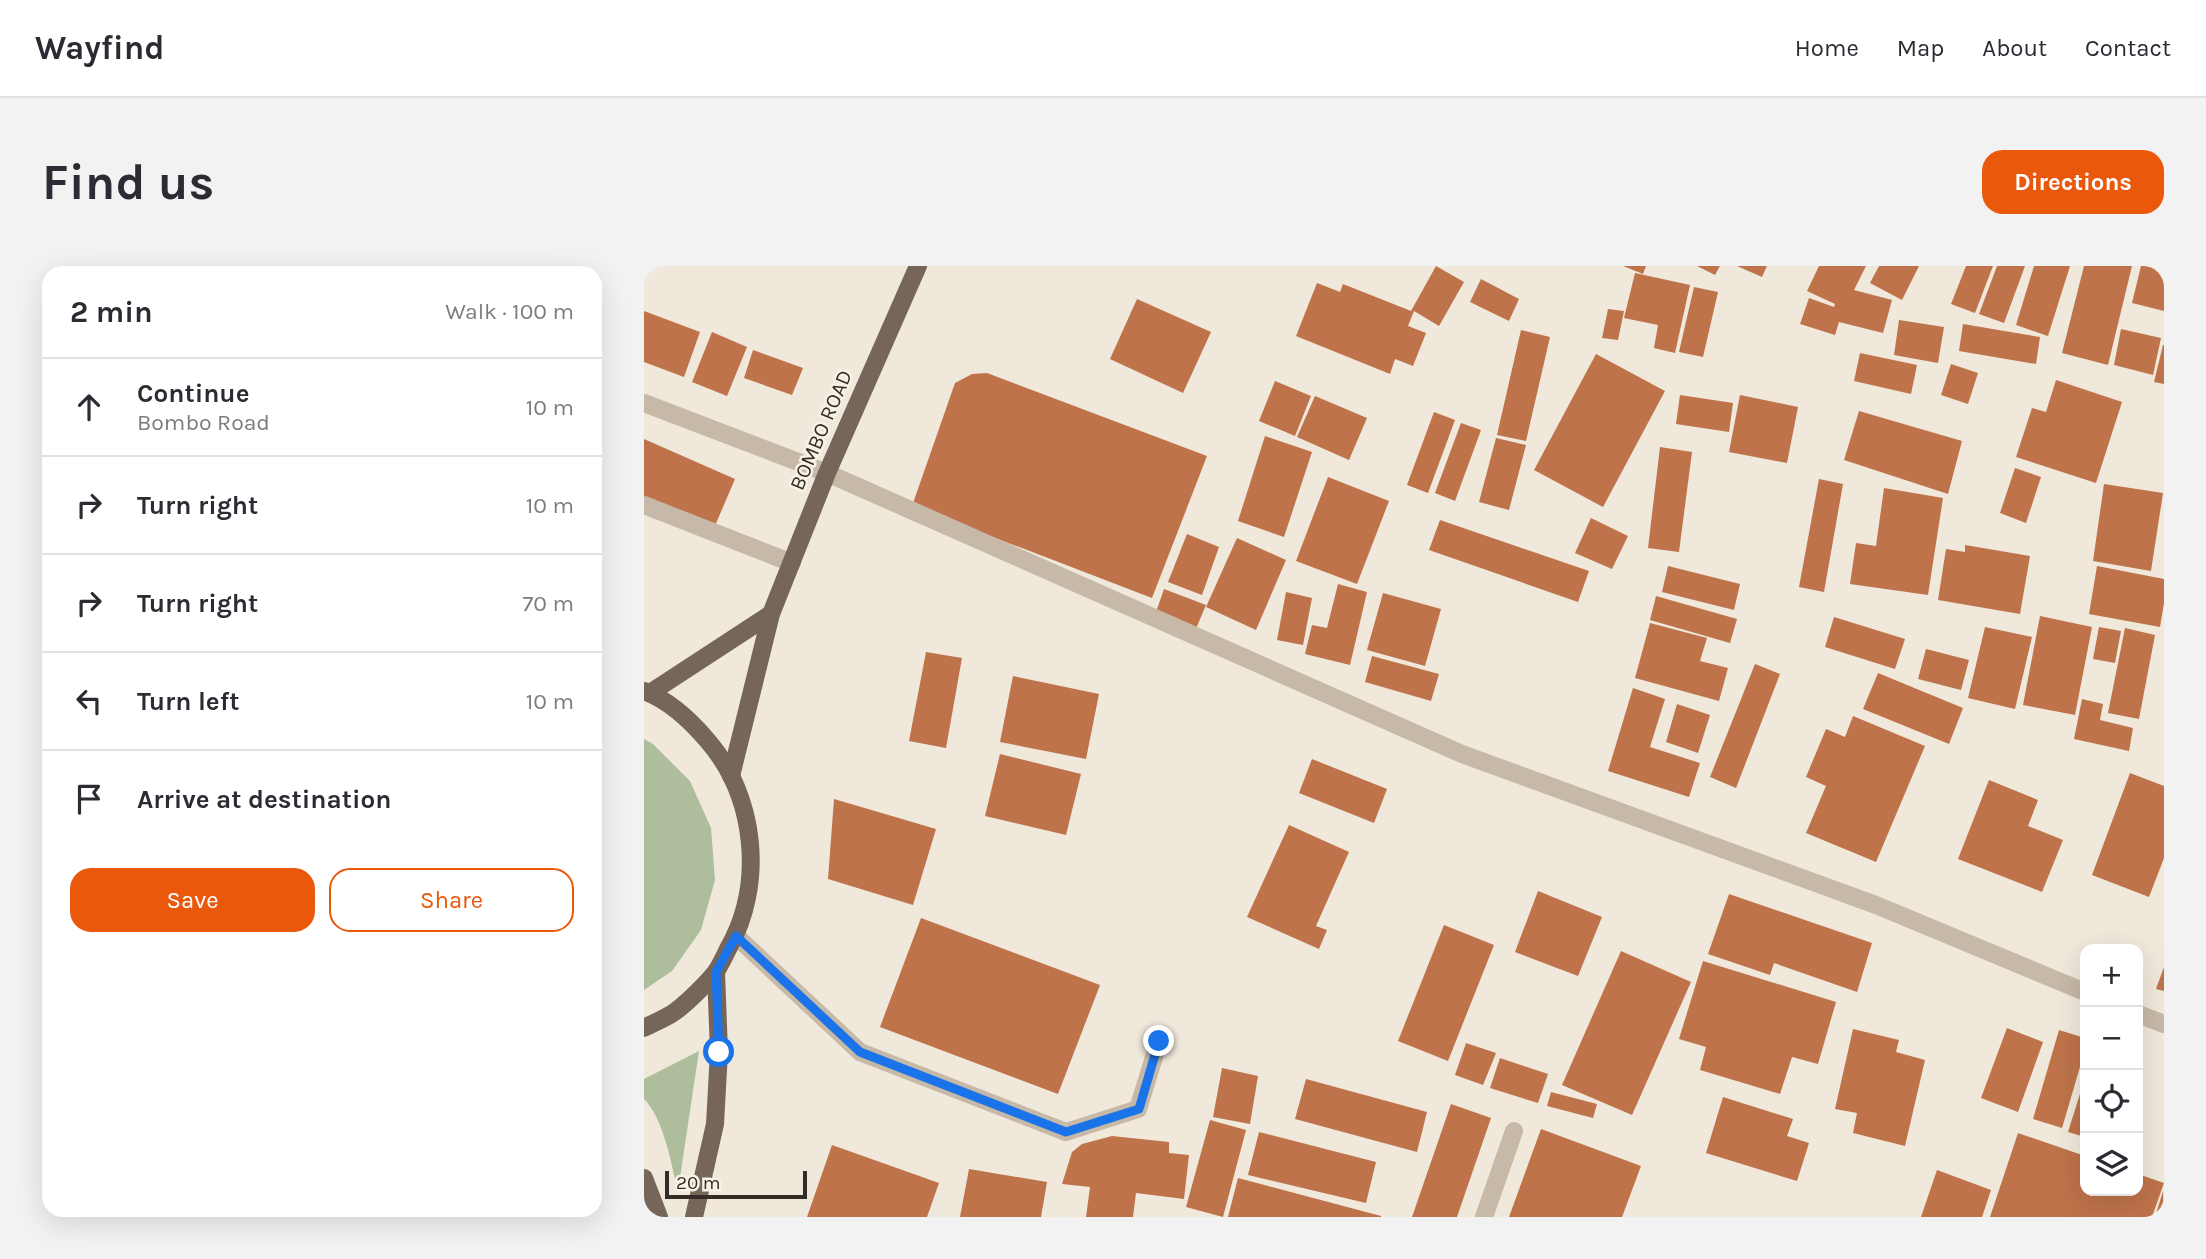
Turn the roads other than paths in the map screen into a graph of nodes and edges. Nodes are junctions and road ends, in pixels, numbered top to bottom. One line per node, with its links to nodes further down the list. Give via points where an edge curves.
1 (919, 266): 3 (main road, BOMBO ROAD)
2 (644, 402): 3 (street)
3 (827, 473): 5 (main road, BOMBO ROAD); 11 (street, via 1462,754 1876,905)
4 (644, 505): 5 (street)
5 (792, 563): 6 (main road, BOMBO ROAD)
6 (771, 614): 7 (main road); 8 (main road, BOMBO ROAD)
7 (647, 692): 8 (main road, via 697,728)
8 (731, 776): 9 (main road, via 746,814 752,855 749,896)
9 (736, 936): 10 (main road); 15 (street, via 860,1052 1066,1132 1139,1109)
10 (716, 972): 14 (main road, via 674,1013); 19 (main road, via 717,1103)
11 (2080, 990)
12 (2143, 1016): 13 (street)
13 (2164, 1024)
14 (644, 1028)
15 (1159, 1041)
16 (1514, 1131): 20 (street)
17 (644, 1178): 18 (main road)
18 (659, 1217)
19 (694, 1217)
20 (1484, 1217)

